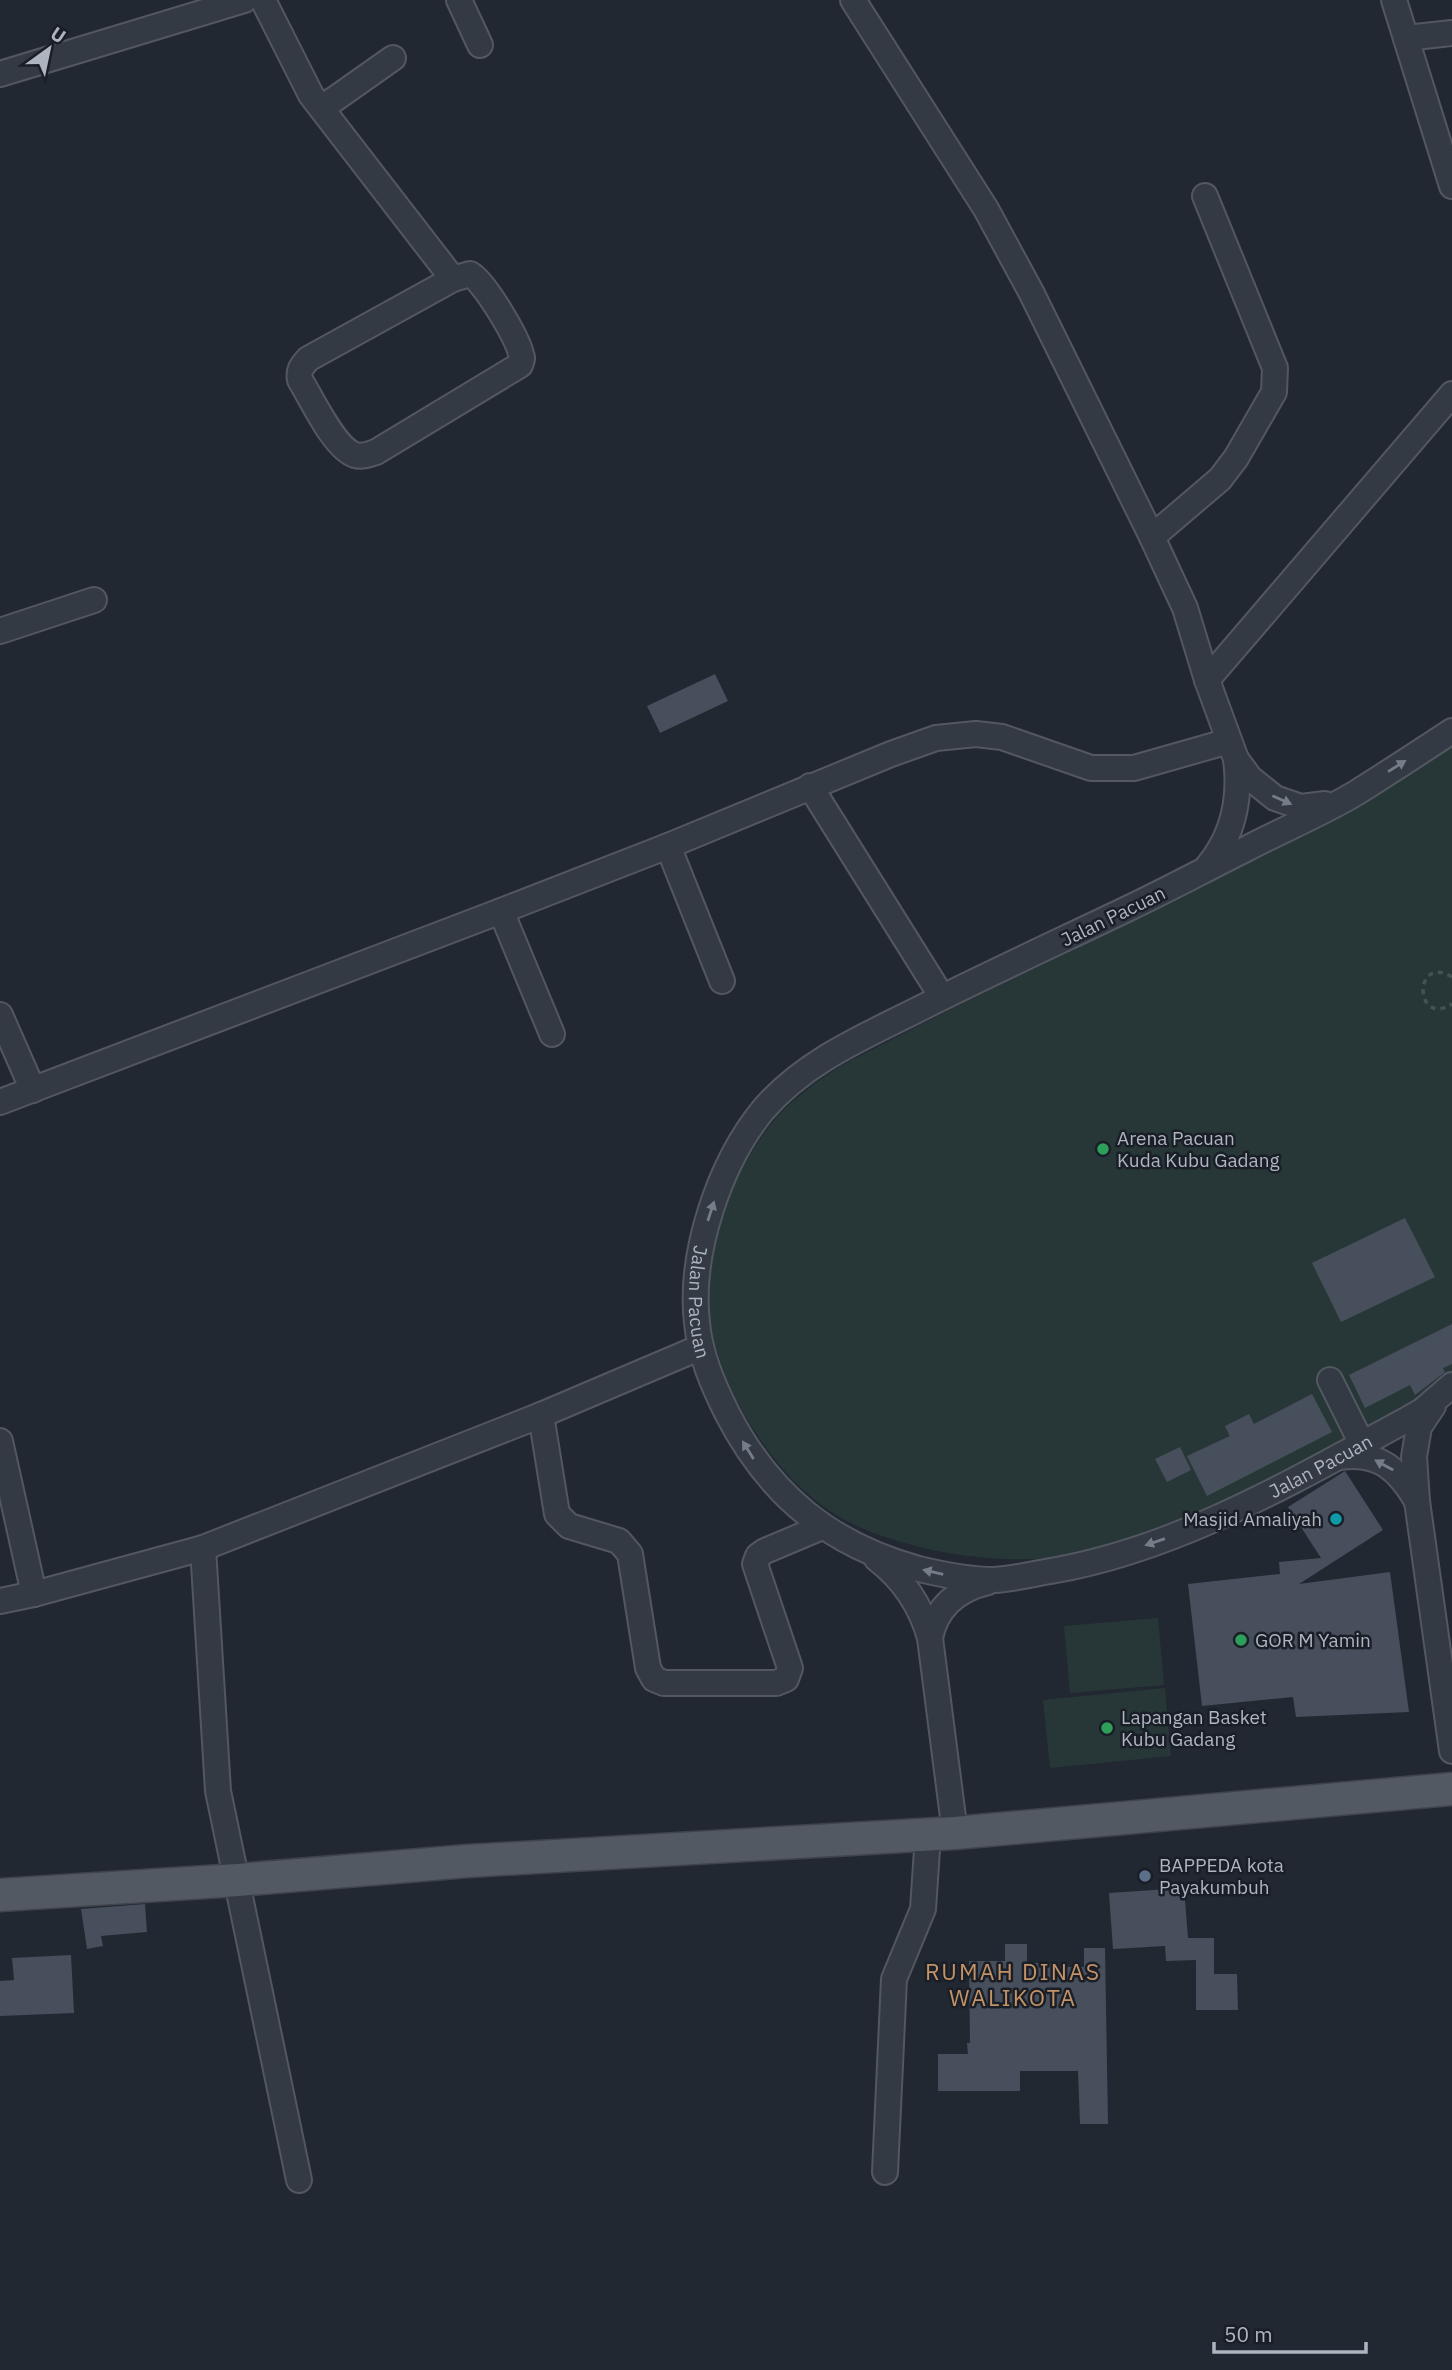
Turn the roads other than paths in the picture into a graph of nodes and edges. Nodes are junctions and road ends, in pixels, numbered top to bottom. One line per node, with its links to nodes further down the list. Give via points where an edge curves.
1 (244, 0): 10 (street)
2 (264, 0): 11 (street, via 311,95)
3 (459, 0): 8 (street)
4 (853, 0): 16 (street, via 986,209)
5 (1394, 0): 7 (street)
6 (1452, 33): 7 (street)
7 (1406, 37): 12 (street)
8 (480, 45)
9 (393, 58): 11 (street)
10 (0, 74)
11 (322, 108): 14 (street)
12 (1452, 186)
13 (1205, 195): 16 (street, via 1275,368 1274,392 1220,479)
14 (453, 279): 14 (street, via 470,274 487,289 521,352 520,365 376,452 356,455 344,449 300,380 302,366)
15 (1452, 394): 19 (street)
16 (1152, 537): 19 (street, via 1185,608)
17 (94, 600): 18 (street)
18 (0, 631)
19 (1208, 680): 21 (street)
20 (1452, 731): 23 (street, Jalan Pacuan, one-way to 20)
21 (1233, 750): 22 (street, via 1134,768 1091,768 1002,737 976,734 936,738); 23 (street, one-way to 23, via 1262,790 1288,804 1316,806); 25 (street, via 1238,794 1230,828)
22 (810, 786): 24 (street); 28 (street)
23 (1342, 800): 25 (street, Jalan Pacuan)
24 (668, 846): 26 (street); 27 (street)
25 (1206, 869): 28 (street, Jalan Pacuan)
26 (502, 911): 30 (street); 31 (street)
27 (722, 981)
28 (942, 997): 33 (street, Jalan Pacuan, one-way to 28, via 696,1320 701,1249 725,1172 749,1130 780,1093 815,1065)
29 (0, 1014): 31 (street)
30 (552, 1034)
31 (33, 1090): 32 (street)
32 (0, 1102)
33 (701, 1347): 36 (street); 41 (street, Jalan Pacuan, one-way to 33, via 754,1460 723,1405)
34 (1330, 1380): 38 (street)
35 (1451, 1385): 38 (street, Jalan Pacuan, via 1422,1410); 40 (street, via 1426,1414 1415,1441)
36 (541, 1415): 41 (street, via 557,1514 569,1526 619,1541 629,1553 648,1668 654,1679 664,1683 776,1683 786,1679 790,1668 755,1564 765,1551); 42 (street)
37 (0, 1441): 45 (street)
38 (1362, 1444): 39 (street, Jalan Pacuan)
39 (1337, 1457): 40 (street, one-way to 39, via 1384,1462 1354,1454); 44 (street, Jalan Pacuan, one-way to 44, via 1180,1533 1069,1568)
40 (1417, 1501): 48 (street)
41 (822, 1527): 43 (street, Jalan Pacuan)
42 (203, 1548): 45 (street); 51 (street, via 218,1791)
43 (868, 1552): 44 (street, Jalan Pacuan, one-way to 43, via 935,1573); 47 (street, via 910,1593)
44 (999, 1580): 47 (street, via 952,1598 937,1615)
45 (34, 1594): 46 (street)
46 (0, 1601)
47 (930, 1638): 50 (street)
48 (1452, 1751)
49 (1452, 1789): 50 (main road)
50 (941, 1834): 51 (main road, via 468,1861); 53 (street, via 923,1909 894,1979)
51 (238, 1880): 52 (main road); 54 (street)
52 (0, 1895)
53 (885, 2172)
54 (299, 2180)

